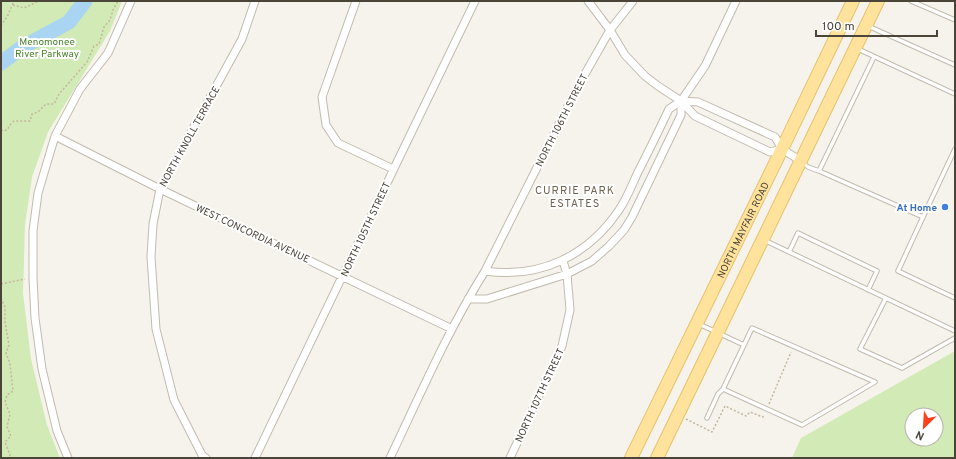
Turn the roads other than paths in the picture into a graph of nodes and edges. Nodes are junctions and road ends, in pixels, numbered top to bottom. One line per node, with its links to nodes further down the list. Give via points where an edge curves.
1 (131, 1): 19 (street, via 108,53 80,89)
2 (255, 1): 25 (street, NORTH KNOLL TERRACE, via 242,39)
3 (356, 1): 23 (street, via 322,97 326,126 338,143)
4 (475, 1): 23 (street, NORTH 105TH STREET)
5 (588, 1): 13 (street)
6 (633, 1): 13 (street, NORTH 106TH STREET)
7 (736, 1): 18 (street, via 705,66)
8 (853, 1): 20 (main road, NORTH MAYFAIR ROAD)
9 (878, 1): 12 (main road)
10 (911, 1): 11 (lane)
11 (955, 20)
12 (866, 25): 14 (main road); 16 (lane)
13 (610, 30): 18 (street, via 625,55 640,71); 30 (street, NORTH 106TH STREET, via 576,88)
14 (855, 48): 15 (lane); 22 (main road)
15 (874, 57): 17 (lane); 24 (lane)
16 (955, 65)
17 (955, 94)
18 (681, 101): 20 (street, via 698,102 775,137); 20 (street, via 695,116 770,152); 29 (street, via 669,108 620,209 584,248); 31 (street, via 682,115 624,230 592,260)
19 (55, 136): 25 (street, WEST CONCORDIA AVENUE); 45 (street, via 38,193 33,231 33,278 42,369 57,431)
20 (782, 149): 22 (street); 37 (main road, NORTH MAYFAIR ROAD)
21 (955, 149): 26 (lane)
22 (801, 161): 24 (lane); 27 (main road)
23 (393, 169): 32 (street, NORTH 105TH STREET)
24 (819, 171): 26 (lane)
25 (160, 189): 32 (street, WEST CONCORDIA AVENUE); 46 (street, NORTH KNOLL TERRACE, via 153,224 151,257 156,329 174,400 202,455)
26 (924, 217): 35 (lane, via 898,271)
27 (763, 239): 28 (lane); 40 (main road)
28 (789, 252): 33 (lane); 33 (lane, via 798,233 827,246 877,271)
29 (563, 261): 30 (street, via 547,267 511,273); 31 (street, NORTH 107TH STREET)
30 (485, 271): 36 (street, NORTH 106TH STREET)
31 (566, 274): 36 (street, via 487,299); 49 (street, NORTH 107TH STREET, via 570,310 562,346)
32 (343, 275): 38 (street, WEST CONCORDIA AVENUE); 47 (street, NORTH 105TH STREET)
33 (868, 290): 34 (lane)
34 (886, 298): 39 (lane); 41 (lane, via 860,349 902,368)
35 (955, 298)
36 (468, 299): 38 (street, NORTH 106TH STREET)
37 (696, 323): 40 (lane); 50 (main road, NORTH MAYFAIR ROAD)
38 (452, 329): 48 (street, NORTH 106TH STREET)
39 (955, 331)
40 (718, 333): 42 (lane); 51 (main road)
41 (955, 338)
42 (744, 345): 43 (lane); 43 (lane, via 752,328 875,382 802,425)
43 (724, 389): 44 (lane, via 718,394)
44 (706, 418)
45 (68, 458)
46 (206, 458)
47 (255, 458)
48 (390, 458)
49 (510, 458)
50 (631, 458)
51 (657, 458)

